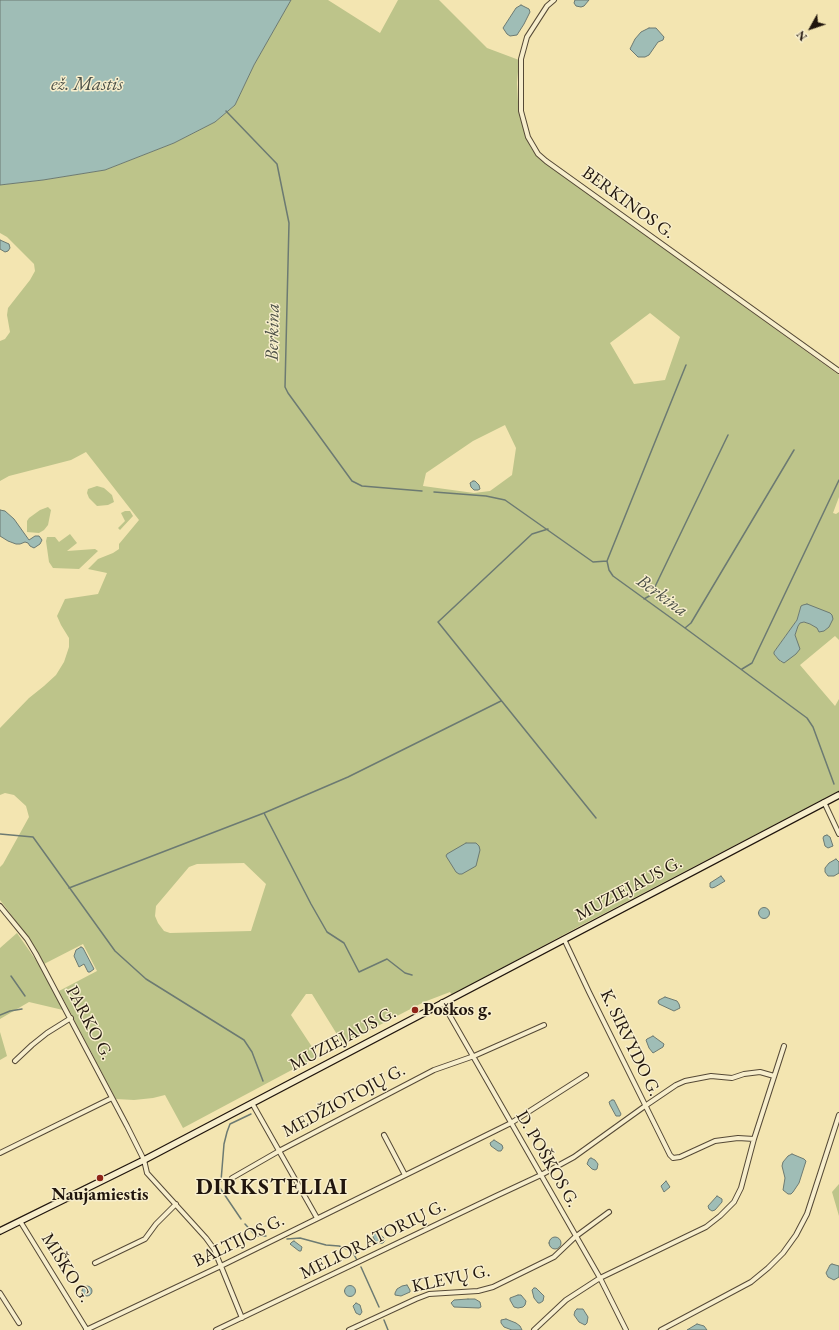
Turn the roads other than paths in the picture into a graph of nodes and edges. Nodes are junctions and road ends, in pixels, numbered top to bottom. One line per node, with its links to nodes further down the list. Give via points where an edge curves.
1 (554, 0): 2 (street, BERKINOS G., via 547,6 527,37 521,59 521,111 528,137 538,154)
2 (839, 371)
3 (839, 795): 4 (main road, MUZIEJAUS G.)
4 (824, 802): 5 (street); 7 (main road, MUZIEJAUS G.)
5 (839, 834)
6 (0, 906): 9 (street, PARKO G., via 32,947)
7 (564, 939): 8 (main road, MUZIEJAUS G.); 18 (street, K. SIRVYDO G.)
8 (442, 1002): 12 (street, D. POŠKOS G.); 17 (main road, MUZIEJAUS G.)
9 (71, 1018): 13 (street, via 47,1033); 16 (street, PARKO G.)
10 (544, 1025): 12 (street, MEDŽIOTOJŲ G.)
11 (784, 1046): 15 (street)
12 (474, 1056): 20 (street, D. POŠKOS G.); 23 (street, MEDŽIOTOJŲ G., via 434,1070)
13 (15, 1061)
14 (586, 1075): 20 (street, BALTIJOS G.)
15 (774, 1076): 18 (street, MELIORATORIŲ G., via 760,1072 732,1078 711,1076 684,1081); 22 (street)
16 (112, 1098): 24 (street); 25 (street, PARKO G.)
17 (252, 1103): 23 (street); 25 (main road, MUZIEJAUS G.)
18 (645, 1106): 22 (street, K. SIRVYDO G., via 673,1158 680,1158 715,1141); 27 (street, MELIORATORIŲ G., via 574,1157)
19 (839, 1115): 46 (street, via 807,1214 783,1252 751,1282)
20 (510, 1123): 26 (street, BALTIJOS G.); 27 (street, D. POŠKOS G.)
21 (384, 1135): 26 (street)
22 (754, 1138): 37 (street, via 741,1188 734,1202 720,1216 706,1227)
23 (279, 1151): 28 (street, MEDŽIOTOJŲ G.); 31 (street)
24 (0, 1153)
25 (144, 1160): 29 (street, PARKO G., via 147,1173); 32 (main road, MUZIEJAUS G.)
26 (405, 1175): 31 (street, BALTIJOS G.)
27 (541, 1176): 34 (street, D. POŠKOS G.); 39 (street, MELIORATORIŲ G.)
28 (232, 1178)
29 (176, 1204): 35 (street, via 145,1239); 36 (street, PARKO G., via 214,1249)
30 (609, 1212): 34 (street, KLEVŲ G.)
31 (317, 1218): 36 (street, BALTIJOS G.)
32 (20, 1221): 33 (main road, MUZIEJAUS G.); 41 (street, MIŠKO G.)
33 (0, 1231)
34 (576, 1237): 37 (street, D. POŠKOS G.); 43 (street, KLEVŲ G., via 554,1256 493,1287 478,1291 429,1294)
35 (95, 1263)
36 (221, 1266): 39 (street, PARKO G.); 41 (street, BALTIJOS G.)
37 (600, 1278): 44 (street, via 566,1300); 45 (street, D. POŠKOS G.)
38 (0, 1294): 40 (street)
39 (242, 1318): 42 (street, MELIORATORIŲ G.)
40 (19, 1323)
41 (87, 1330)
42 (216, 1330)
43 (349, 1330)
44 (534, 1330)
45 (626, 1330)
46 (661, 1330)

